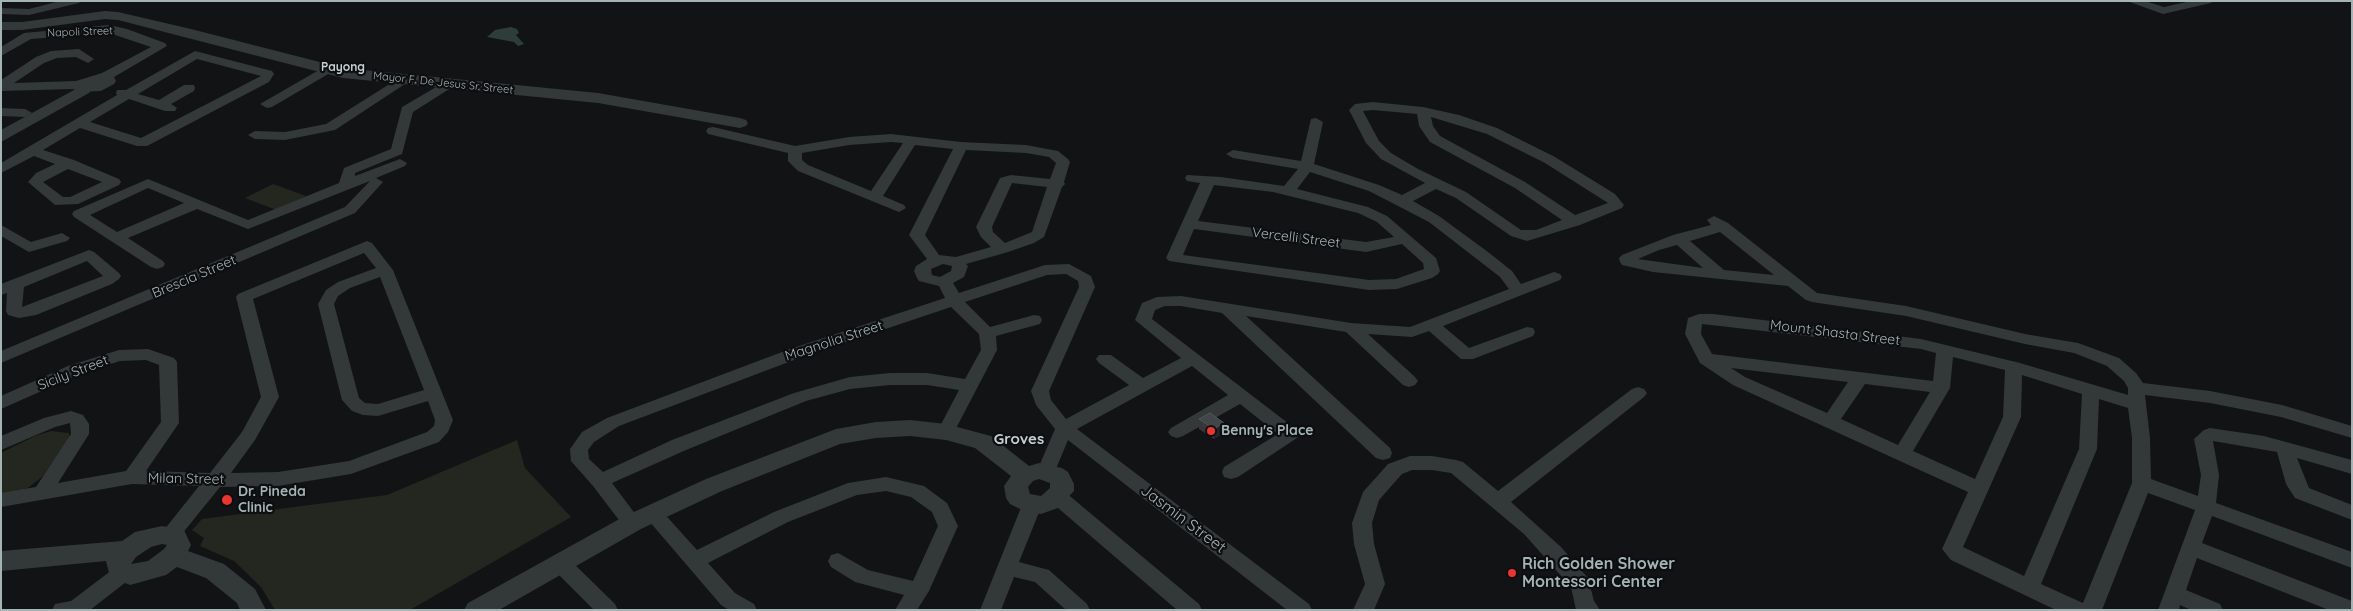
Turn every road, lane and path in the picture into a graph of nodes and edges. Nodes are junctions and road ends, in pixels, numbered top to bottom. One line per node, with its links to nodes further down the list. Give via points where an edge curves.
1 (33, 1): 5 (street)
2 (75, 1): 5 (street)
3 (2133, 1): 4 (street, via 2162,11)
4 (2207, 1)
5 (44, 10): 6 (street)
6 (1, 11)
7 (1, 26): 10 (street, Mayor F. De Jesus Sr. Street, via 118,16)
8 (1, 52): 12 (street, Napoli Street, via 28,36 109,29 161,46)
9 (88, 59): 14 (street, via 79,53 55,54 40,60)
10 (326, 70): 11 (street, Mayor F. De Jesus Sr. Street); 18 (street)
11 (404, 79): 13 (street, Mayor F. De Jesus Sr. Street); 26 (street, via 330,127 285,136)
12 (105, 81): 15 (street); 17 (street)
13 (450, 83): 23 (street, Mayor F. De Jesus Sr. Street, via 598,98); 42 (street, via 407,110 397,151 349,171)
14 (1, 87): 15 (street)
15 (81, 88): 27 (street)
16 (189, 88): 17 (street, via 165,106)
17 (126, 95): 24 (street); 24 (street, via 195,55 268,74 142,143)
18 (266, 104)
19 (1423, 111): 40 (street, via 1373,106 1356,110 1373,143 1386,156); 50 (street, via 1426,126 1435,139 1520,185); 50 (street, via 1492,131 1550,160 1617,204)
20 (25, 113): 21 (street)
21 (4, 114)
22 (1316, 122): 35 (street)
23 (740, 123)
24 (81, 124): 30 (street)
25 (713, 132): 31 (street)
26 (255, 135)
27 (1, 138)
28 (911, 141): 29 (street); 31 (street, via 891,138 849,141); 46 (street)
29 (961, 146): 41 (street, via 1026,149 1053,154 1063,162); 58 (street, via 917,235)
30 (34, 150): 33 (street); 36 (street)
31 (795, 150): 46 (street, via 795,161 802,168)
32 (1233, 154): 35 (street)
33 (69, 163): 33 (street, via 41,176 36,182 60,202 73,202 114,182)
34 (400, 163): 42 (street)
35 (1307, 166): 44 (street); 47 (street, via 1374,188)
36 (1, 169)
37 (1192, 178): 38 (street)
38 (1209, 180): 43 (street); 51 (street)
39 (376, 182): 76 (street, Brescia Street, via 350,210)
40 (1436, 183): 47 (street); 50 (street, via 1461,195 1516,233 1527,236)
41 (1058, 184): 57 (street, via 1040,234); 57 (street, via 1011,179 1002,184 984,227 986,234)
42 (345, 186): 48 (street, via 248,225)
43 (1273, 188): 44 (street); 45 (street, via 1274,197 1279,200 1292,201)
44 (1288, 191): 45 (street)
45 (1309, 196): 55 (street, via 1363,210 1382,219)
46 (874, 198): 49 (street)
47 (1402, 201): 67 (street, via 1434,219 1483,255 1506,274)
48 (195, 204): 54 (street); 54 (street, via 148,184 79,214)
49 (898, 208)
50 (1575, 222)
51 (1189, 224): 55 (street, Vercelli Street, via 1366,247); 55 (street, via 1174,258 1369,285 1397,284 1432,271 1431,261)
52 (1, 229): 53 (street, via 29,247)
53 (62, 238)
54 (116, 238): 60 (street)
55 (1402, 238)
56 (1678, 238): 62 (street); 62 (street, via 1627,258 1628,262); 65 (street, via 1718,223)
57 (1003, 249): 59 (street)
58 (935, 260): 59 (street); 64 (street, via 924,266 922,275 930,281)
59 (957, 262): 64 (street, via 960,266 958,274)
60 (157, 264)
61 (385, 270): 88 (street); 88 (street, via 344,285 332,293 326,304 351,400 363,409 378,410); 106 (street, via 367,246 244,296 270,397 249,436)
62 (1721, 275): 65 (street)
63 (1554, 278): 67 (street)
64 (944, 281): 68 (street)
65 (1794, 282): 91 (street, via 1812,297 1906,312 2078,348 2113,362 2130,376)
66 (9, 288): 66 (street, via 14,311 19,314 110,278 112,274 89,255)
67 (1518, 291): 71 (street)
68 (956, 302): 74 (street); 86 (street, Magnolia Street, via 1046,270 1069,268 1084,279 1088,287); 107 (street, Magnolia Street, via 796,353 613,422 588,437 579,449 580,461)
69 (1228, 309): 72 (street); 78 (street, via 1181,301 1163,301 1148,307 1144,320); 100 (street)
70 (1034, 320): 74 (street)
71 (1432, 325): 72 (street, via 1412,332); 73 (street, via 1467,355)
72 (1352, 328): 82 (street)
73 (1528, 332)
74 (987, 333): 84 (street, via 989,350)
75 (1944, 349): 79 (street, Mount Shasta Street, via 1713,319 1694,322 1693,334); 80 (street, Mount Shasta Street); 85 (street)
76 (1, 358)
77 (1105, 359): 83 (street)
78 (1192, 359): 83 (street); 90 (street)
79 (1706, 359): 81 (street); 93 (street, via 1739,381)
80 (2014, 367): 87 (street, Mount Shasta Street); 109 (street, via 2012,417)
81 (1861, 377): 85 (street); 93 (street)
82 (1409, 381)
83 (1141, 385): 94 (street)
84 (971, 386): 95 (street); 107 (street, via 927,379 850,383 800,397 679,445)
85 (1941, 388): 101 (street)
86 (1040, 391): 94 (street, Jasmin Street, via 1042,401)
87 (2091, 391): 91 (street, Mount Shasta Street); 127 (street, via 2088,449)
88 (432, 394): 106 (street, Milan Street, via 444,424 433,437 417,445 351,467 278,479)
89 (1638, 394): 113 (street)
90 (1242, 395): 96 (street); 103 (street, via 1291,434)
91 (2136, 396): 97 (street, Mount Shasta Street, via 2210,397 2282,411); 108 (street)
92 (1, 403): 105 (street, Sicily Street, via 74,370 119,356 148,354 168,362 170,423)
93 (1830, 422): 101 (street)
94 (1064, 428): 104 (street); 139 (street, Jasmin Street)
95 (946, 432): 104 (street, via 983,442); 117 (street, via 910,428 876,430 836,438 714,485)
96 (1177, 432)
97 (2352, 432)
98 (1, 444): 110 (street, via 50,422 70,417 78,419 80,434)
99 (2285, 448): 102 (street); 115 (street, via 2210,434 2203,439 2210,475); 116 (street, via 2302,493)
100 (1383, 453)
101 (1902, 454): 109 (street)
102 (2352, 467)
103 (1231, 472)
104 (1035, 473): 111 (street, via 1060,478 1062,484); 114 (street, via 1016,486 1015,492 1018,498)
105 (132, 477): 106 (street, Milan Street); 110 (street, Milan Street)
106 (215, 480): 118 (street)
107 (600, 481): 117 (street)
108 (2142, 483): 115 (street); 143 (street)
109 (1978, 488): 127 (street, via 1952,549 1958,555)
110 (42, 493): 112 (street, Milan Street)
111 (1058, 497): 114 (street); 138 (street)
112 (1, 500)
113 (1498, 502): 140 (street, via 1456,467 1410,463 1395,469 1370,497 1362,523 1375,584); 141 (street, via 1554,552 1581,584 1584,604)
114 (1032, 505): 126 (street)
115 (2206, 506): 119 (street); 120 (street)
116 (2352, 513)
117 (642, 519): 122 (street); 125 (street)
118 (171, 546): 121 (street, via 153,536); 132 (street, via 215,571 246,596)
119 (2191, 547): 129 (street); 145 (street)
120 (2352, 560)
121 (125, 561): 124 (street, via 18,558); 131 (street)
122 (694, 561): 128 (street, via 781,517 855,488 886,484 917,491 940,508 948,526); 134 (street, via 728,599)
123 (838, 561): 128 (street, via 862,576)
124 (1, 562)
125 (560, 563): 130 (street); 133 (street)
126 (1007, 567): 136 (street); 137 (street, via 1042,576)
127 (2028, 588): 142 (street)
128 (919, 591): 135 (street)
129 (2171, 602): 144 (street)
130 (602, 608)
131 (72, 609)
132 (253, 610)
133 (477, 610)
134 (747, 610)
135 (906, 610)
136 (990, 610)
137 (1080, 610)
138 (1192, 610)
139 (1302, 610)
140 (1363, 610)
141 (1590, 610)
142 (2077, 610)
143 (2090, 610)
144 (2213, 610)
145 (2352, 610)

